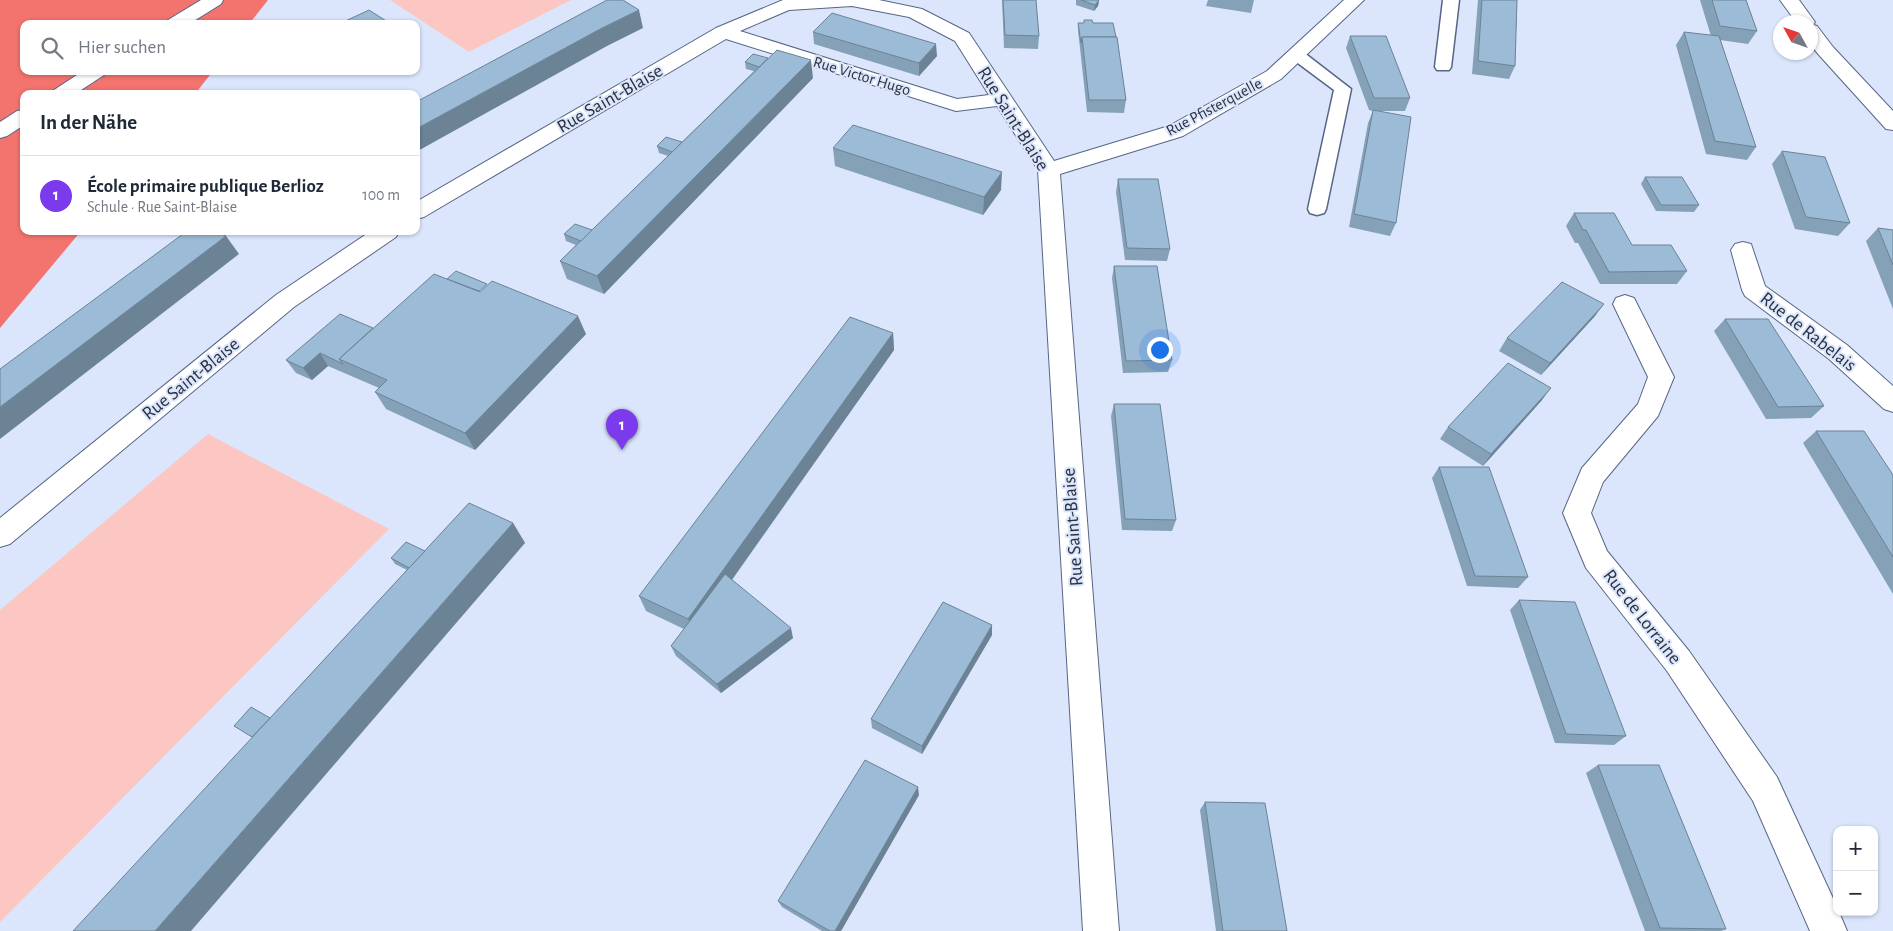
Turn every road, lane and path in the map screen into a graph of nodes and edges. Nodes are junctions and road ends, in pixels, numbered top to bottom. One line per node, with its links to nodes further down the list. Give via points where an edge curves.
1 (214, 0): 7 (street)
2 (1355, 0): 10 (street, Rue Pfisterquelle)
3 (1451, 0): 11 (lane)
4 (1789, 0): 6 (street)
5 (918, 6): 8 (street, Rue Saint-Blaise, via 852,0 786,5); 14 (street, Rue Saint-Blaise, via 962,36)
6 (1800, 15)
7 (182, 20)
8 (723, 32): 14 (street, Rue Victor Hugo, via 956,105); 20 (street, Rue Saint-Blaise)
9 (1818, 40): 16 (street)
10 (1297, 55): 18 (street, Rue Pfisterquelle, via 1274,75 1176,131); 19 (lane, via 1343,89)
11 (1443, 67)
12 (91, 75): 13 (street)
13 (66, 90)
14 (1002, 99): 18 (street, Rue Saint-Blaise)
15 (20, 118): 17 (street)
16 (1893, 124)
17 (0, 131)
18 (1049, 170): 26 (street, Rue Saint-Blaise)
19 (1317, 209)
20 (420, 210)
21 (382, 235): 25 (street, Rue Saint-Blaise, via 285,301)
22 (1743, 250): 24 (street, Rue de Rabelais, via 1754,290 1838,352)
23 (1624, 304): 27 (street, Rue de Lorraine, via 1661,377 1650,409 1592,476 1576,513 1596,559 1678,662 1765,789)
24 (1893, 402)
25 (0, 535)
26 (1101, 931)
27 (1829, 931)

